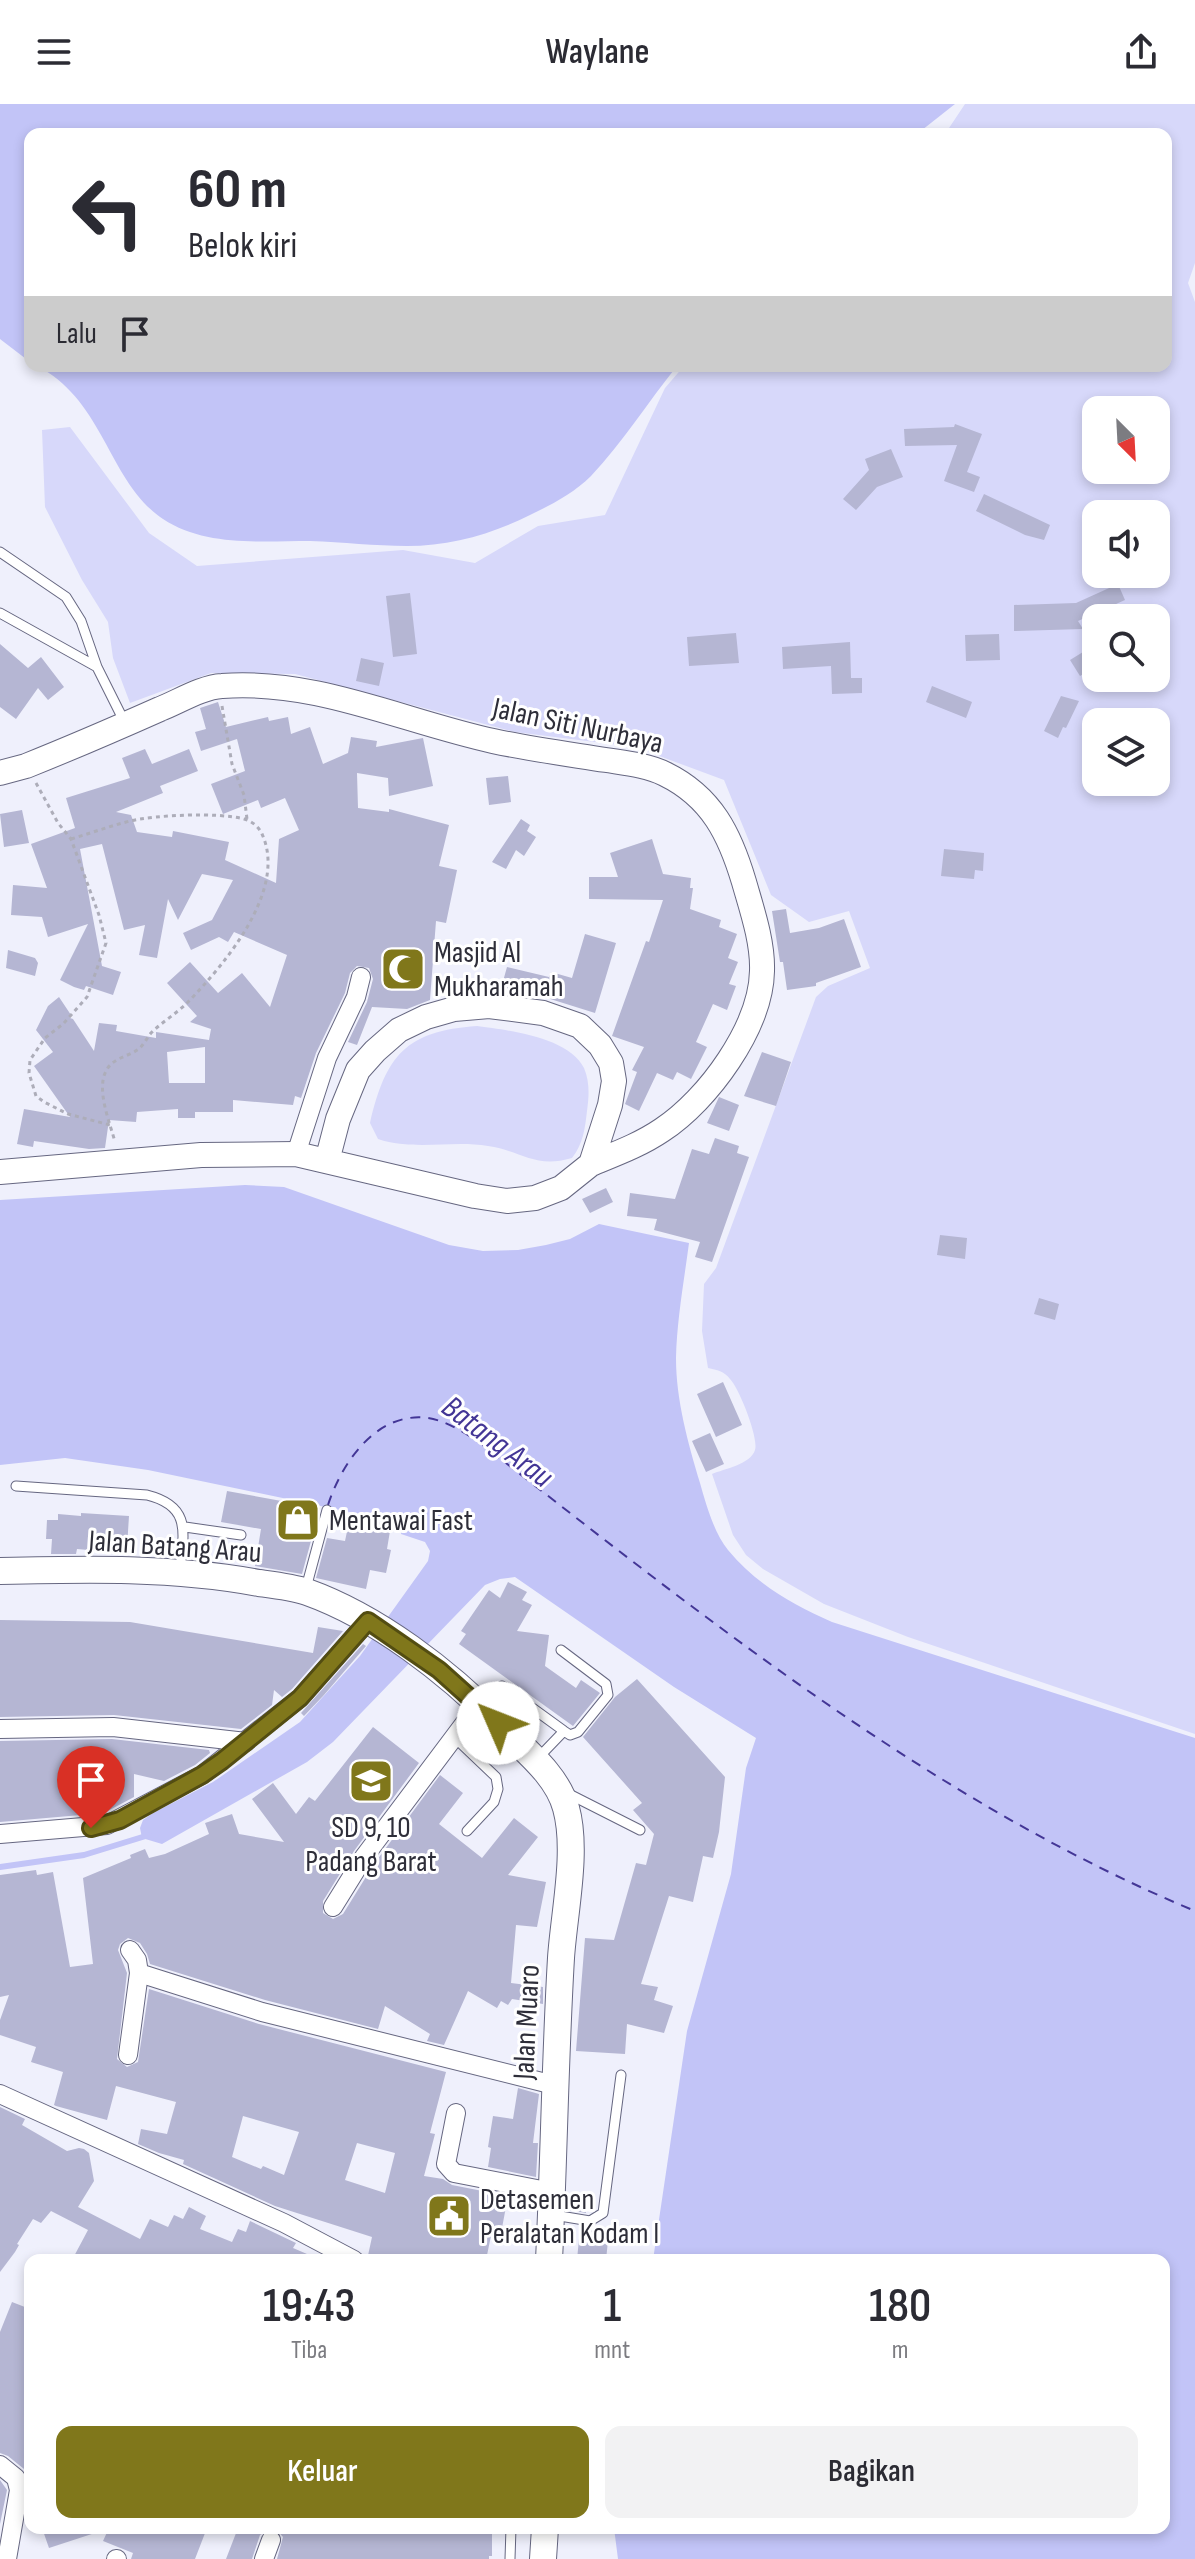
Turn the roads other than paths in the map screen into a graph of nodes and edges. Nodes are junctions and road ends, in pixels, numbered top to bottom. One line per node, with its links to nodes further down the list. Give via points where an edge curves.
1 (0, 552): 3 (lane, via 74,606)
2 (0, 613): 3 (lane)
3 (97, 667): 4 (lane)
4 (126, 724): 5 (street, Jalan Siti Nurbaya); 9 (street, Jalan Siti Nurbaya, via 218,686 316,691 494,741 636,765 665,774 702,800 726,830 737,860 759,942 763,970 758,1000 734,1054 691,1105 641,1143)
5 (0, 773)
6 (361, 977): 7 (street)
7 (296, 1154): 8 (street); 10 (street, via 201,1155)
8 (327, 1161): 9 (street, via 507,1201 561,1188); 9 (street, via 358,1070 375,1051 399,1030 426,1017 489,1006 543,1013 580,1026 600,1045 614,1081)
9 (591, 1164)
10 (2, 1171)
11 (16, 1486): 13 (lane, via 147,1495 174,1508)
12 (327, 1510): 17 (lane)
13 (185, 1527): 14 (lane); 16 (lane)
14 (241, 1535)
15 (0, 1571): 16 (main road, Jalan Batang Arau)
16 (179, 1572): 17 (main road, Jalan Batang Arau)
17 (305, 1591): 18 (main road, Jalan Batang Arau)
18 (370, 1622): 21 (main road, Jalan Batang Arau); 25 (street, via 300,1698)
19 (561, 1650): 23 (lane, via 606,1684 608,1695 578,1732)
20 (502, 1686): 23 (lane)
21 (479, 1704): 24 (street); 26 (main road, Jalan Batang Arau)
22 (0, 1729): 25 (street, via 113,1727)
23 (564, 1731): 26 (lane)
24 (453, 1736): 29 (lane, via 496,1777 498,1789 494,1802); 31 (street)
25 (246, 1742): 30 (street, via 202,1775 107,1825)
26 (535, 1761): 27 (main road, Jalan Batang Arau)
27 (561, 1790): 28 (lane); 36 (main road, Jalan Muaro, via 568,1811 570,1877)
28 (640, 1830)
29 (467, 1831)
30 (0, 1834)
31 (333, 1907)
32 (130, 1950): 33 (street)
33 (139, 1973): 34 (street); 36 (street, via 262,2012)
34 (128, 2055)
35 (621, 2075): 39 (lane, via 603,2213 590,2221)
36 (554, 2085): 39 (main road, Jalan Muaro)
37 (0, 2094): 40 (street)
38 (456, 2113): 39 (street, via 446,2164 454,2173)
39 (551, 2204): 41 (main road, Jalan Muaro)
40 (343, 2254)
41 (549, 2254)
42 (0, 2465): 46 (street, via 16,2478 19,2490)
43 (511, 2534): 48 (lane)
44 (545, 2534): 49 (main road)
45 (271, 2540): 47 (street)
46 (7, 2559)
47 (264, 2559)
48 (510, 2559)
49 (543, 2559)

